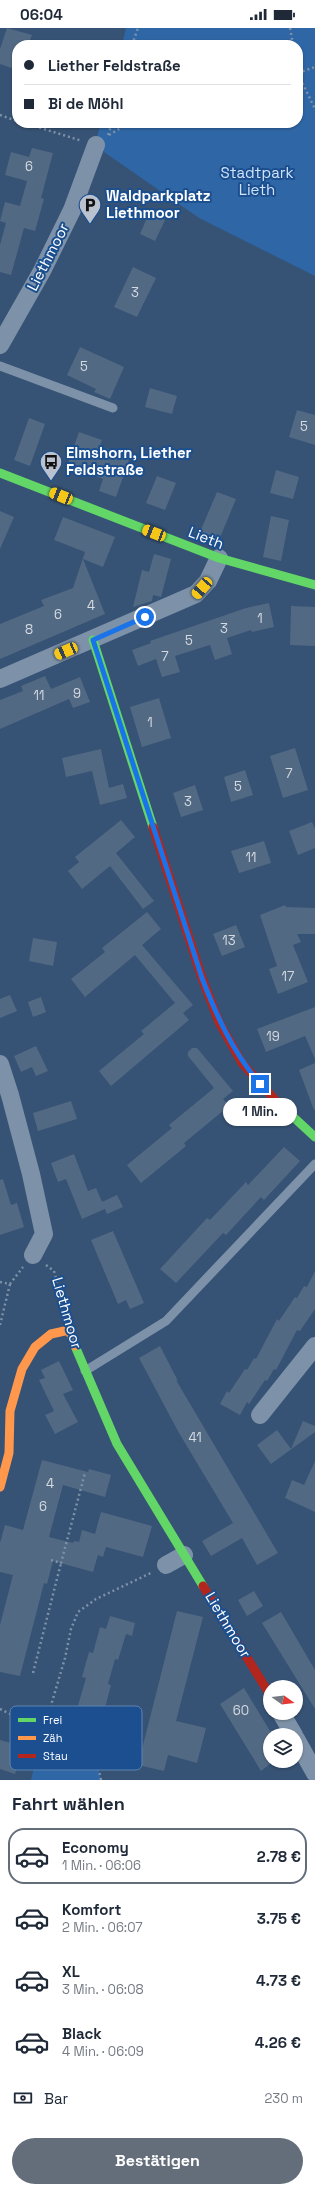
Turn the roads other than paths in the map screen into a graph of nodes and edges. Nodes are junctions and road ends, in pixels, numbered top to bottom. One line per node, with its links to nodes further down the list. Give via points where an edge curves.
1 (102, 140): 2 (street, Liethmoor, via 42,271)
2 (0, 345)
3 (0, 366): 4 (lane)
4 (113, 408)
5 (0, 473): 6 (street, Lieth)
6 (219, 558): 7 (street, Lieth); 8 (street, via 208,581 196,594)
7 (315, 585)
8 (93, 640): 9 (street); 11 (street, via 202,978 218,1020 242,1062 269,1094)
9 (0, 679)
10 (0, 1064): 13 (street, via 31,1174 44,1234)
11 (315, 1137)
12 (315, 1164): 15 (lane, via 166,1320)
13 (32, 1254)
14 (315, 1346): 16 (street)
15 (85, 1371): 17 (street, Liethmoor, via 69,1330 51,1334 35,1347 22,1368 10,1411 9,1453); 18 (street, Liethmoor, via 118,1444)
16 (260, 1414)
17 (0, 1487)
18 (184, 1555): 19 (street); 20 (street, Liethmoor)
19 (166, 1565)
20 (263, 1684)
21 (303, 1751): 22 (street)
22 (315, 1772)

